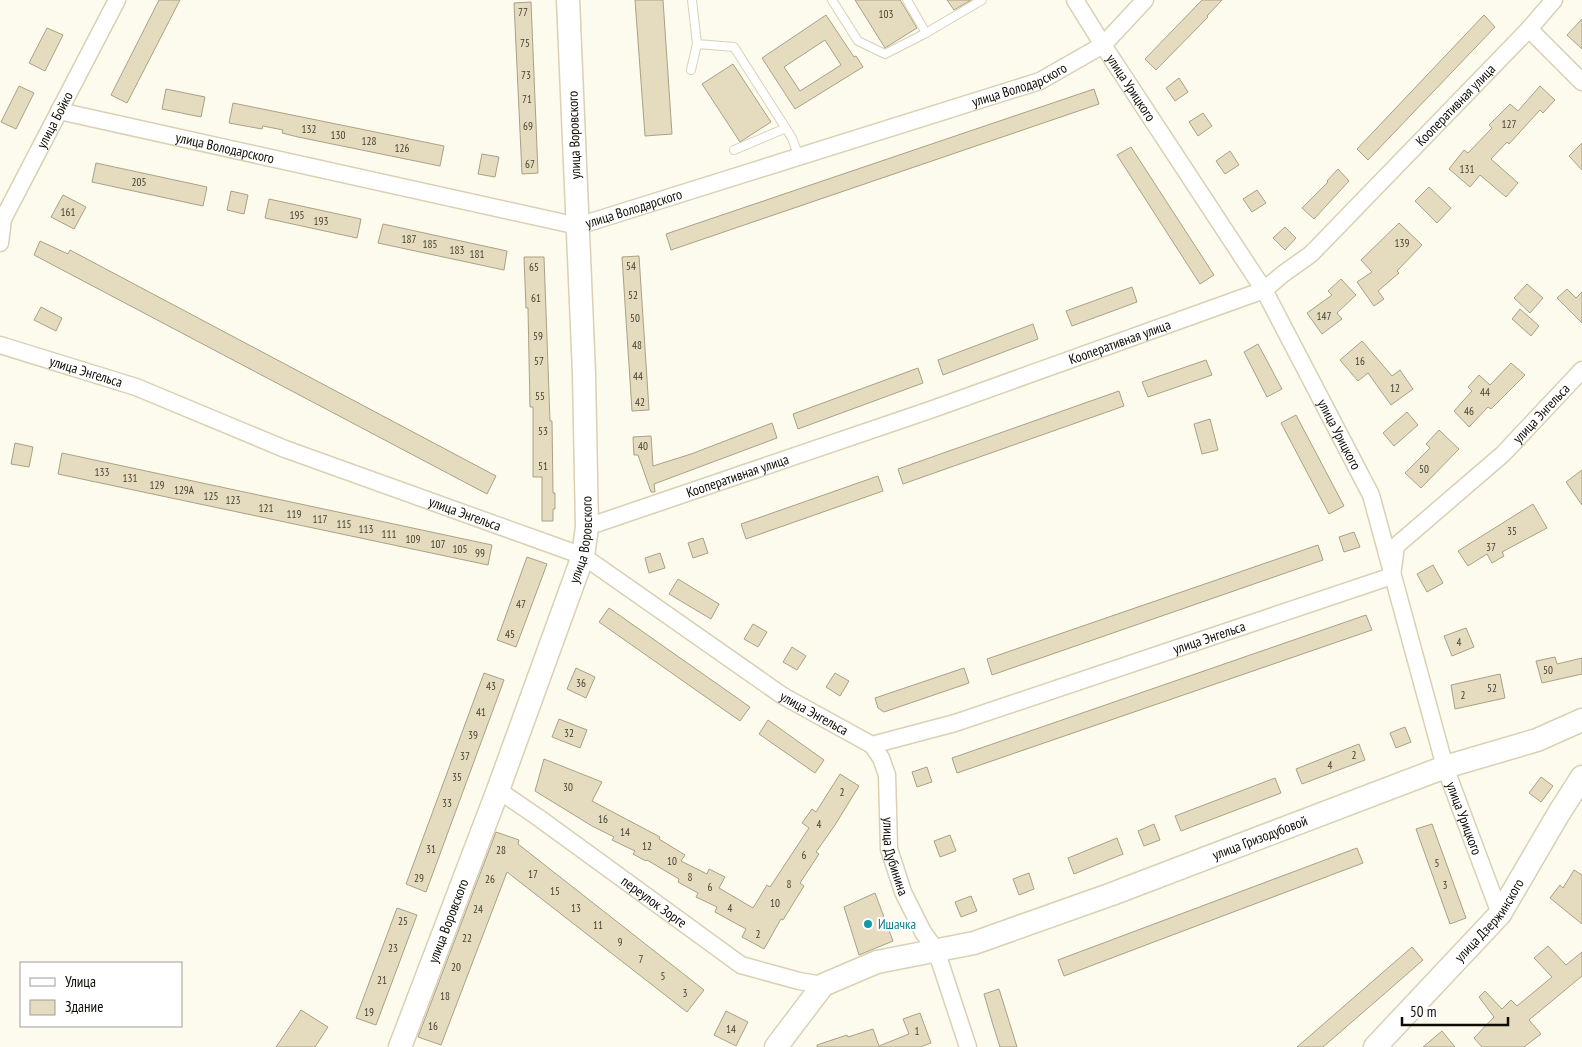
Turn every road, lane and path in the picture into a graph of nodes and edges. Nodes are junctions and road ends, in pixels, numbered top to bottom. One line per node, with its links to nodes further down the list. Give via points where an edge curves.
1 (117, 0): 16 (street, улица Бойко)
2 (568, 0): 20 (street, улица Воровского)
3 (692, 0): 12 (lane)
4 (832, 0): 11 (lane, via 858,41 885,54)
5 (906, 0): 11 (lane)
6 (982, 0): 11 (lane)
7 (1075, 0): 13 (street, улица Урицкого)
8 (1146, 0): 13 (street, улица Володарского)
9 (1554, 0): 10 (street, Кооперативная улица)
10 (1529, 29): 15 (street); 22 (street, Кооперативная улица, via 1312,254)
11 (926, 33)
12 (697, 44): 14 (lane); 17 (lane, via 734,47)
13 (1102, 45): 19 (street, улица Володарского, via 1040,81); 22 (street, улица Урицкого)
14 (691, 70)
15 (1582, 82)
16 (59, 111): 20 (street, улица Володарского); 21 (street, улица Бойко, via 3,219)
17 (786, 128): 18 (lane); 19 (lane)
18 (734, 150)
19 (799, 157): 20 (street, улица Володарского)
20 (578, 226): 25 (street, улица Воровского)
21 (0, 243)
22 (1264, 290): 25 (street, Кооперативная улица, via 921,413); 27 (street, улица Урицкого, via 1371,495)
23 (0, 345): 26 (street, улица Энгельса, via 136,387 285,449)
24 (1582, 370): 27 (street, улица Энгельса, via 1503,454 1396,546)
25 (587, 527): 26 (street, улица Воровского)
26 (583, 556): 29 (street, улица Энгельса, via 783,696); 32 (street, улица Воровского)
27 (1392, 576): 29 (street, улица Энгельса, via 956,723); 30 (street, улица Урицкого)
28 (1582, 720): 30 (street, улица Гризодубовой, via 1537,740)
29 (872, 745): 34 (street, улица Дубинина, via 887,775 889,850 903,892)
30 (1445, 767): 33 (street, улица Урицкого); 34 (street, улица Гризодубовой, via 1112,894 974,943)
31 (1582, 777): 33 (street, улица Дзержинского)
32 (498, 790): 35 (street, переулок Зорге, via 741,965); 36 (street, улица Воровского)
33 (1500, 914): 39 (street, улица Дзержинского)
34 (936, 950): 35 (street, улица Гризодубовой, via 877,962); 38 (street, улица Дубинина)
35 (823, 985): 37 (street)
36 (400, 1047)
37 (776, 1047)
38 (968, 1047)
39 (1375, 1047)

